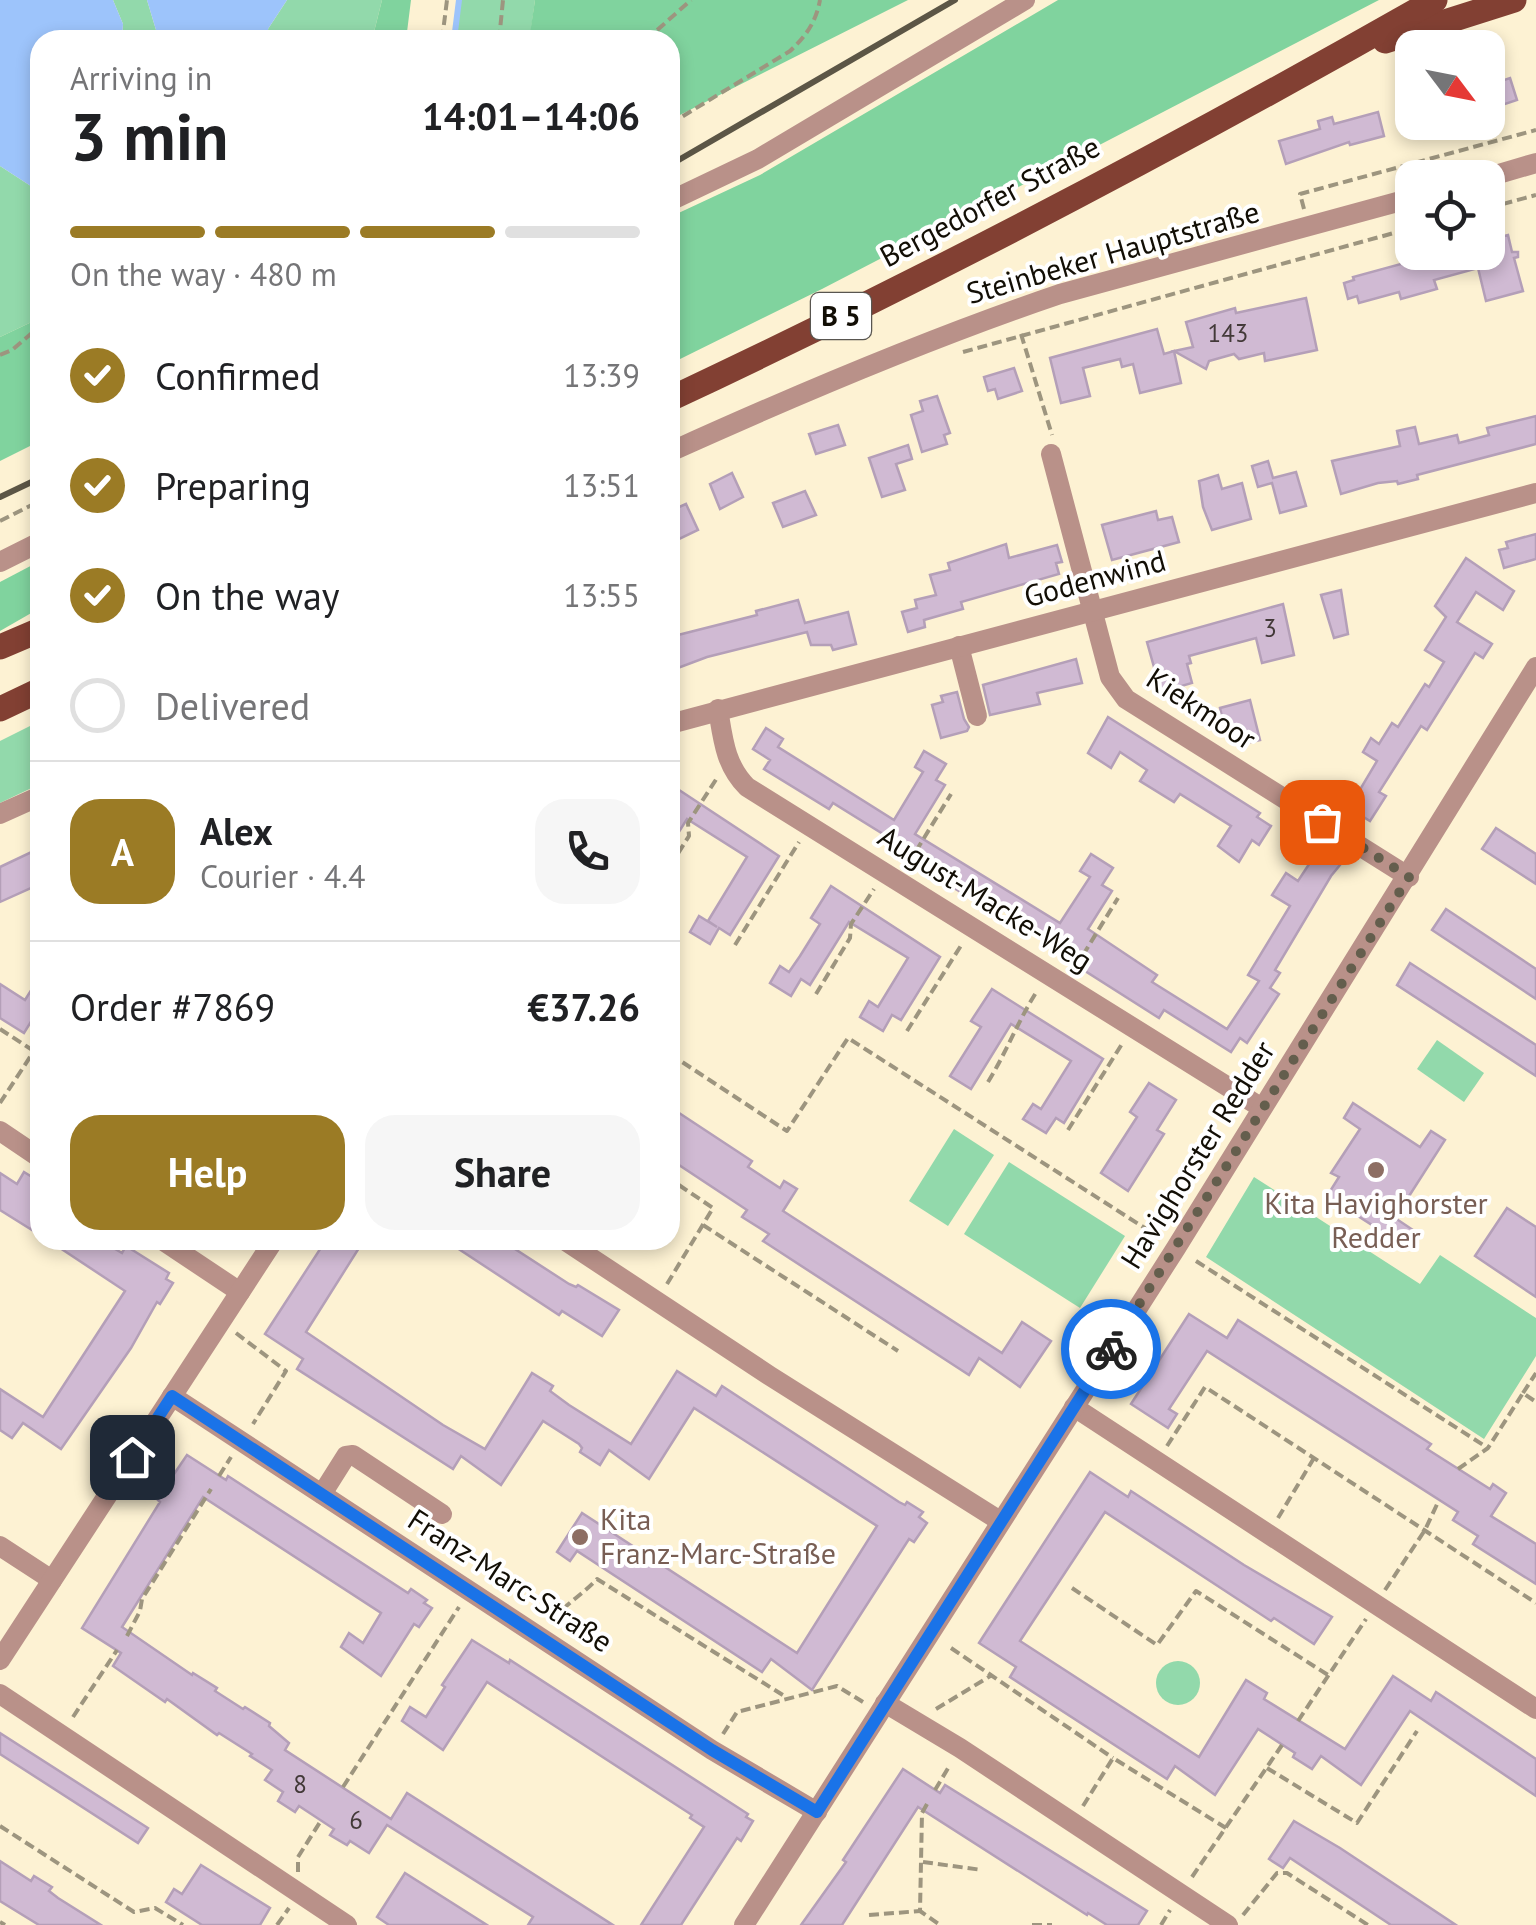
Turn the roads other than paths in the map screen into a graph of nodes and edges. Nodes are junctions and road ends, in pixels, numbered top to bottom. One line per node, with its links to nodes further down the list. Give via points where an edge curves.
1 (1024, 0): 7 (street)
2 (1436, 0): 4 (main road, Bergedorfer Straße / B 5)
3 (1514, 0): 4 (main road, Bergedorfer Straße / B 5)
4 (1337, 56): 9 (main road, Bergedorfer Straße / B 5, via 1011,230)
5 (1536, 163): 6 (street)
6 (1505, 172)
7 (680, 197)
8 (1395, 203): 10 (street, Steinbeker Hauptstraße, via 1014,309)
9 (680, 394)
10 (680, 448)
11 (1052, 454): 15 (street, Kiekmoor)
12 (1536, 493): 15 (street, Godenwind)
13 (30, 547): 14 (street)
14 (0, 562)
15 (1091, 611): 17 (street, Godenwind); 27 (street, Kiekmoor, via 1110,678 1126,699)
16 (30, 634): 18 (main road)
17 (959, 646): 22 (street, Godenwind); 23 (street)
18 (0, 647)
19 (1536, 667): 27 (street, Havighorster Redder)
20 (30, 695): 21 (main road)
21 (0, 709)
22 (718, 710): 24 (street, Godenwind); 28 (street, August-Macke-Weg, via 728,761 748,787)
23 (977, 716)
24 (680, 721)
25 (30, 800): 26 (street)
26 (0, 814)
27 (1409, 877): 28 (street, Havighorster Redder)
28 (1262, 1108): 36 (street, Havighorster Redder)
29 (0, 1131): 30 (street)
30 (30, 1151)
31 (177, 1250): 34 (street)
32 (267, 1250): 34 (street)
33 (580, 1250): 39 (street)
34 (240, 1292): 35 (street)
35 (172, 1396): 37 (street, Franz-Marc-Straße); 41 (street)
36 (1074, 1407): 39 (street, Havighorster Redder); 45 (street)
37 (322, 1494): 38 (street, via 346,1456 353,1456); 46 (street, Franz-Marc-Straße)
38 (442, 1514)
39 (1000, 1521): 44 (street, Havighorster Redder)
40 (0, 1546): 41 (street)
41 (52, 1580): 42 (street)
42 (0, 1660)
43 (0, 1694): 47 (street)
44 (882, 1708): 46 (street, Havighorster Redder); 49 (street, via 960,1748)
45 (1536, 1709)
46 (817, 1812): 48 (street, Havighorster Redder)
47 (346, 1925)
48 (744, 1925)
49 (1231, 1925)

